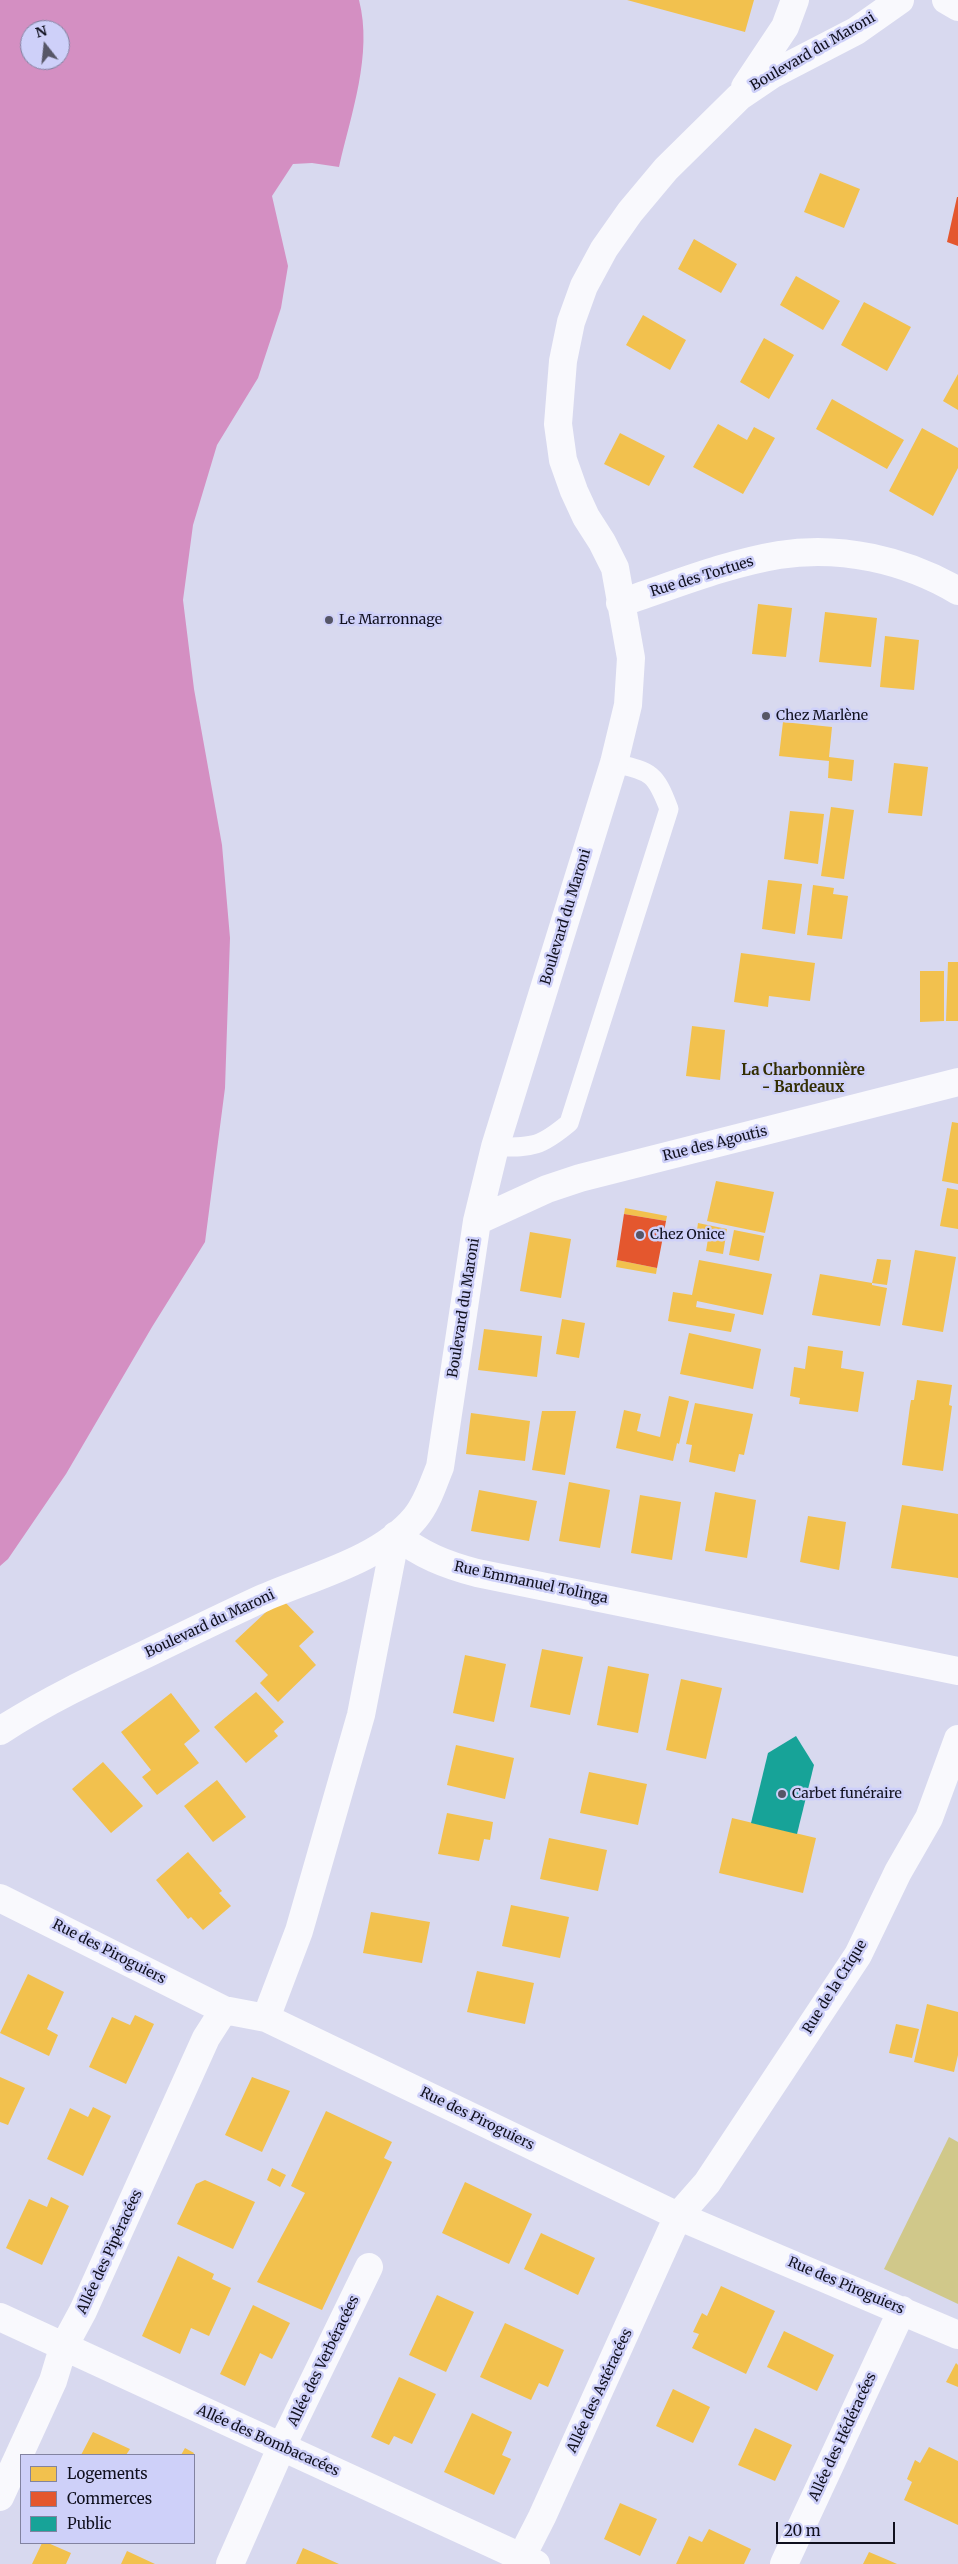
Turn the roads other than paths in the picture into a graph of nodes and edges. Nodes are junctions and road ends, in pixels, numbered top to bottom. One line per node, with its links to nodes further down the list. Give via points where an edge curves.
1 (795, 0): 5 (street, via 785,27)
2 (900, 0): 5 (street, Boulevard du Maroni, via 856,31 773,74)
3 (946, 0): 4 (street)
4 (958, 7)
5 (739, 97): 7 (street, Boulevard du Maroni, via 666,169 630,212 604,248 584,286 571,322 559,392 558,424 563,460 586,517 615,568)
6 (958, 591): 7 (street, Rue des Tortues, via 933,576 897,563 822,553 780,554 728,566)
7 (620, 603): 8 (street, Boulevard du Maroni, via 631,658 628,705)
8 (614, 763): 10 (street, Boulevard du Maroni); 10 (lane, via 645,771 660,787 669,809 569,1124 552,1138 532,1147)
9 (958, 1082): 11 (street, Rue des Agoutis, via 588,1176 547,1189)
10 (495, 1147): 11 (street, Boulevard du Maroni)
11 (477, 1221): 12 (street, Boulevard du Maroni, via 440,1467 415,1518)
12 (396, 1535): 13 (street, Rue Emmanuel Tolinga, via 428,1557 477,1574); 14 (street, Boulevard du Maroni, via 340,1567 262,1598 84,1683); 18 (street, via 361,1715 299,1931)
13 (958, 1670)
14 (0, 1731)
15 (958, 1739): 19 (street, Rue de la Crique, via 929,1818 898,1872 858,1955 707,2183)
16 (0, 1898): 17 (street, Rue des Piroguiers)
17 (224, 2010): 18 (street, Rue des Piroguiers); 24 (street, Allée des Pipéracées, via 206,2038 84,2312)
18 (266, 2018): 19 (street, Rue des Piroguiers)
19 (678, 2216): 21 (street, Rue des Piroguiers); 27 (street, Allée des Astéracées, via 542,2517)
20 (369, 2267): 25 (street, Allée des Verbéracées)
21 (902, 2310): 23 (street, Rue des Piroguiers); 29 (street, Allée des Hédéracées)
22 (0, 2317): 24 (street, Allée des Bombacacées)
23 (958, 2335)
24 (63, 2348): 25 (street, Allée des Bombacacées); 26 (street, Allée des Pipéracées, via 53,2381)
25 (282, 2446): 27 (street, Allée des Bombacacées); 28 (street, Allée des Verbéracées)
26 (0, 2497)
27 (525, 2562)
28 (230, 2564)
29 (784, 2564)

